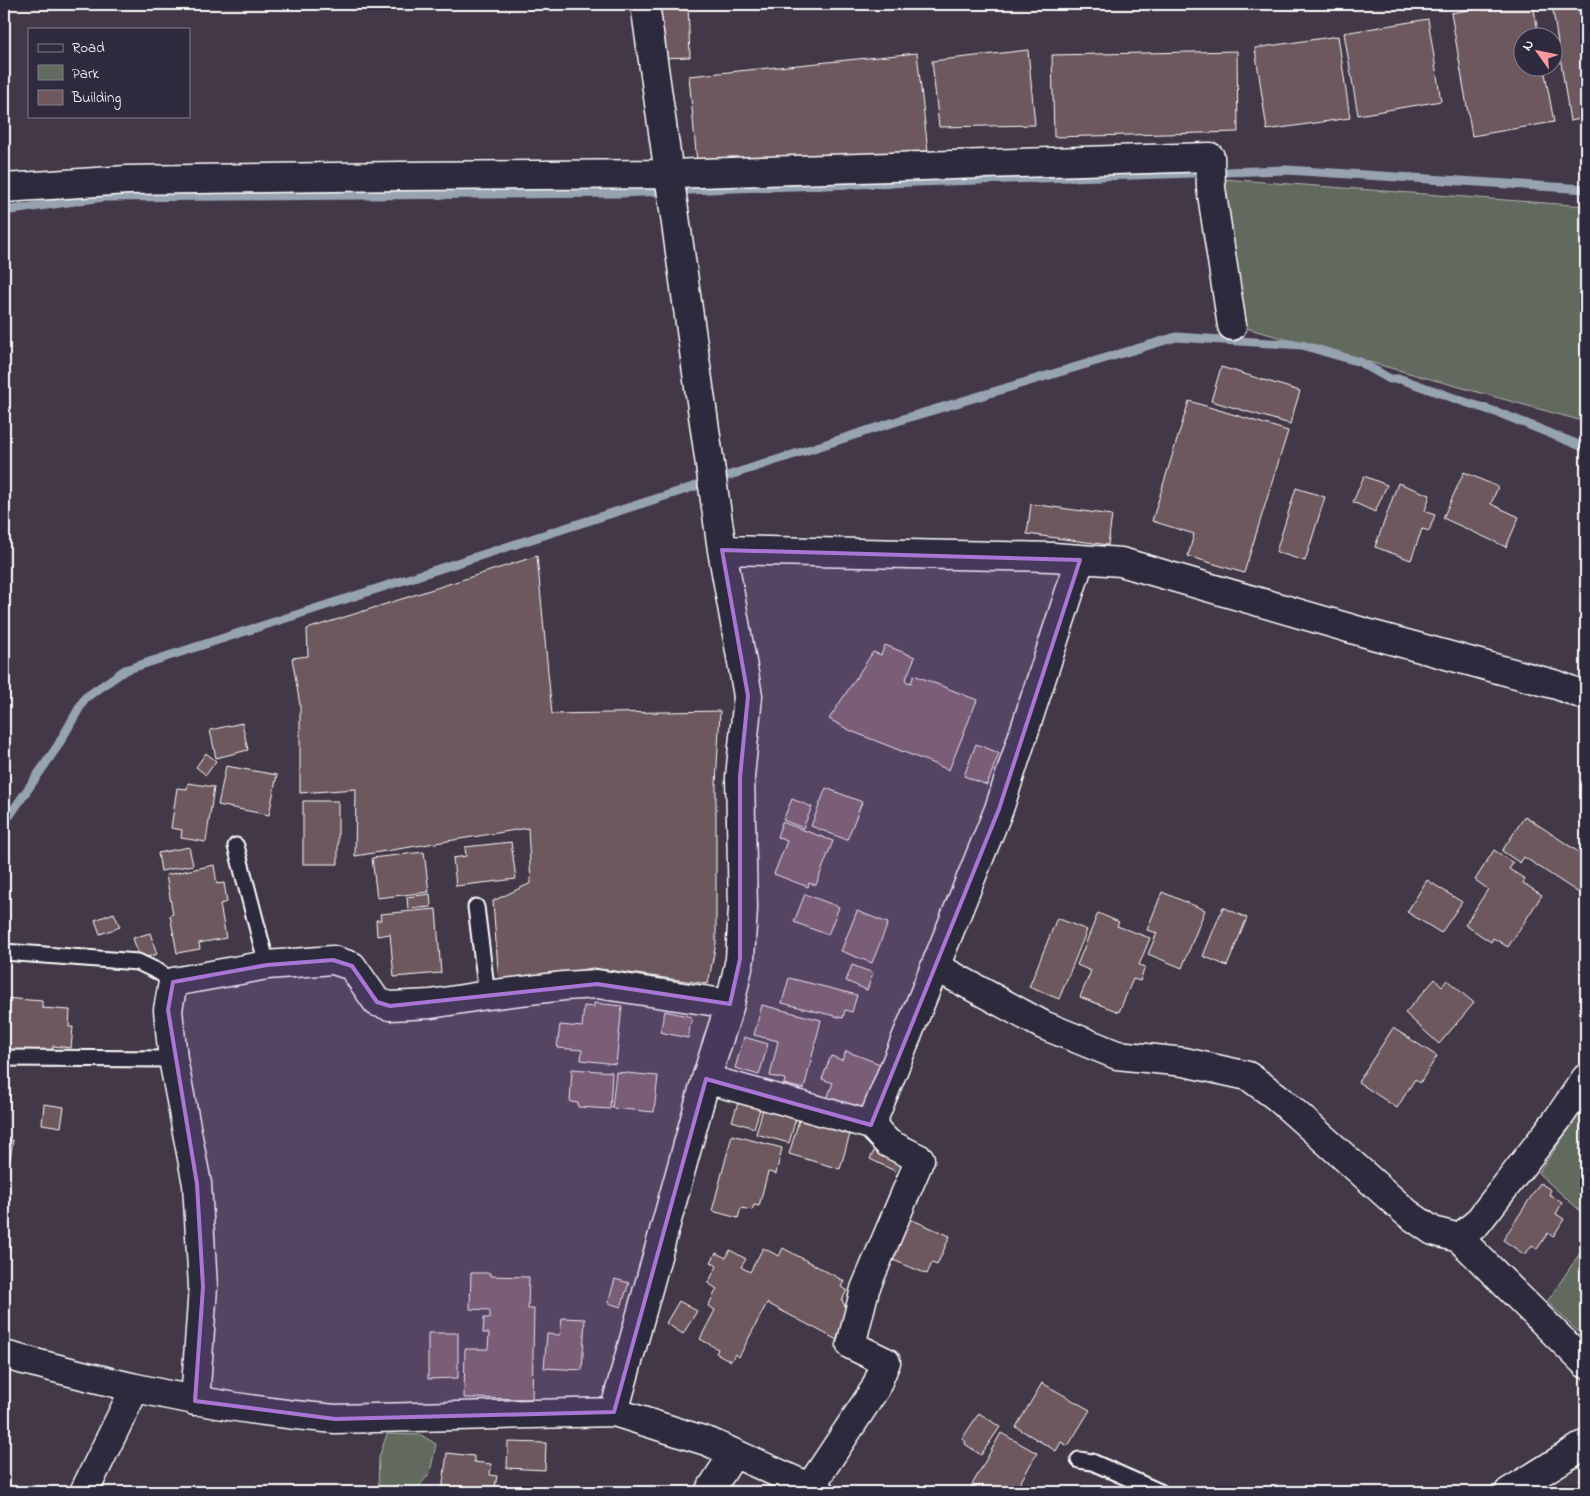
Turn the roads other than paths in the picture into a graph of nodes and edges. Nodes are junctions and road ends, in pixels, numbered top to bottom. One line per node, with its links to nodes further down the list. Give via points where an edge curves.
1 (645, 4): 2 (street)
2 (670, 185): 3 (street, via 410,176 127,180); 4 (street, via 1210,157); 5 (street)
3 (4, 188)
4 (1232, 326)
5 (722, 550): 6 (street); 15 (street, via 748,696 740,777 743,908 740,959)
6 (1080, 560): 7 (street, via 1121,562 1557,685); 12 (street, via 999,809)
7 (1586, 696)
8 (236, 846): 11 (lane)
9 (476, 907): 14 (lane)
10 (4, 952): 13 (lane, via 138,962)
11 (267, 964): 13 (street); 14 (street, via 333,960 352,966 376,1002 390,1006 431,1004)
12 (936, 967): 20 (street); 21 (street, via 1043,1025 1117,1055 1184,1062 1248,1076 1277,1097 1407,1213 1433,1231)
13 (173, 982): 17 (street, via 168,1010)
14 (487, 995): 15 (street, via 597,984)
15 (730, 1004): 19 (street)
16 (4, 1058): 17 (lane)
17 (173, 1059): 25 (street, via 197,1193 203,1287)
18 (1586, 1078): 21 (street, via 1477,1222)
19 (706, 1079): 20 (street); 26 (street)
20 (872, 1125): 30 (street, via 888,1143 920,1159 865,1289 851,1345 886,1362 875,1389)
21 (1459, 1238): 23 (street)
22 (4, 1355): 24 (street)
23 (1586, 1364)
24 (135, 1388): 25 (street); 31 (street)
25 (195, 1401): 26 (street, via 335,1420)
26 (614, 1412): 28 (street)
27 (1586, 1444): 34 (street)
28 (734, 1453): 30 (street); 32 (street)
29 (1079, 1460): 33 (lane, via 1092,1462)
30 (815, 1490)
31 (84, 1492)
32 (709, 1492)
33 (1160, 1492)
34 (1509, 1492)

